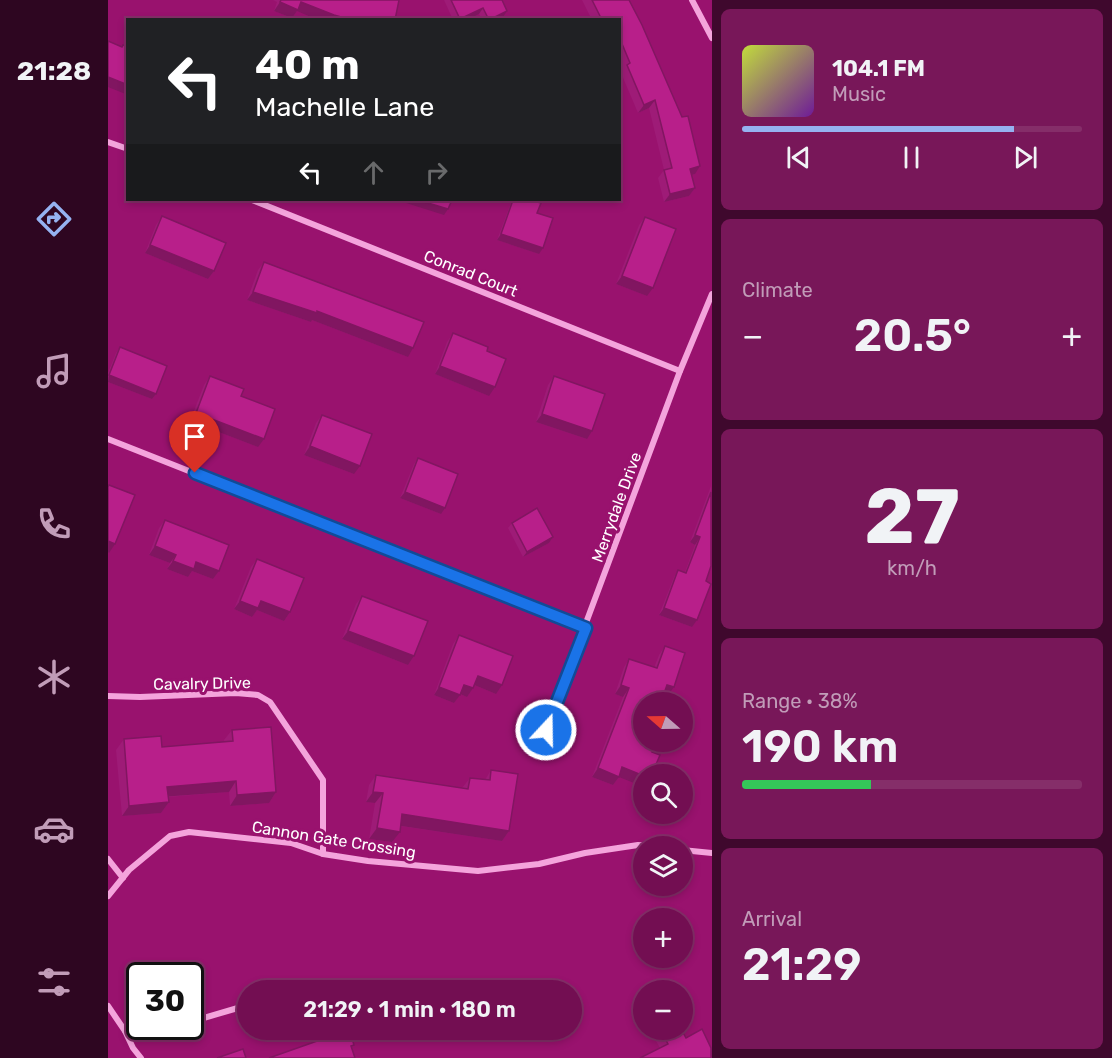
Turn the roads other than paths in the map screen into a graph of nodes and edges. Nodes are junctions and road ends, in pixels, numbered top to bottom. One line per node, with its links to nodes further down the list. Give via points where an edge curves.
1 (692, 0): 2 (street)
2 (711, 38)
3 (108, 142): 4 (street)
4 (126, 148)
5 (255, 201): 7 (street, Conrad Court)
6 (711, 294): 7 (street, Merrydale Drive)
7 (680, 371): 9 (street, Merrydale Drive)
8 (108, 439): 9 (street)
9 (586, 628): 11 (street, Merrydale Drive)
10 (108, 696): 15 (street, Cavalry Drive, via 236,693 258,695 270,702 323,780)
11 (546, 730)
12 (633, 846): 15 (street, Cannon Gate Crossing, via 477,871)
13 (693, 851): 14 (street)
14 (711, 853)
15 (323, 854): 17 (street, Cannon Gate Crossing, via 291,843 189,832 170,836)
16 (108, 859): 17 (street)
17 (123, 878): 18 (street, Cannon Gate Crossing)
18 (108, 896)
19 (108, 1006): 22 (street)
20 (237, 1008): 21 (street)
21 (204, 1018)
22 (125, 1031): 23 (street)
23 (141, 1058)

